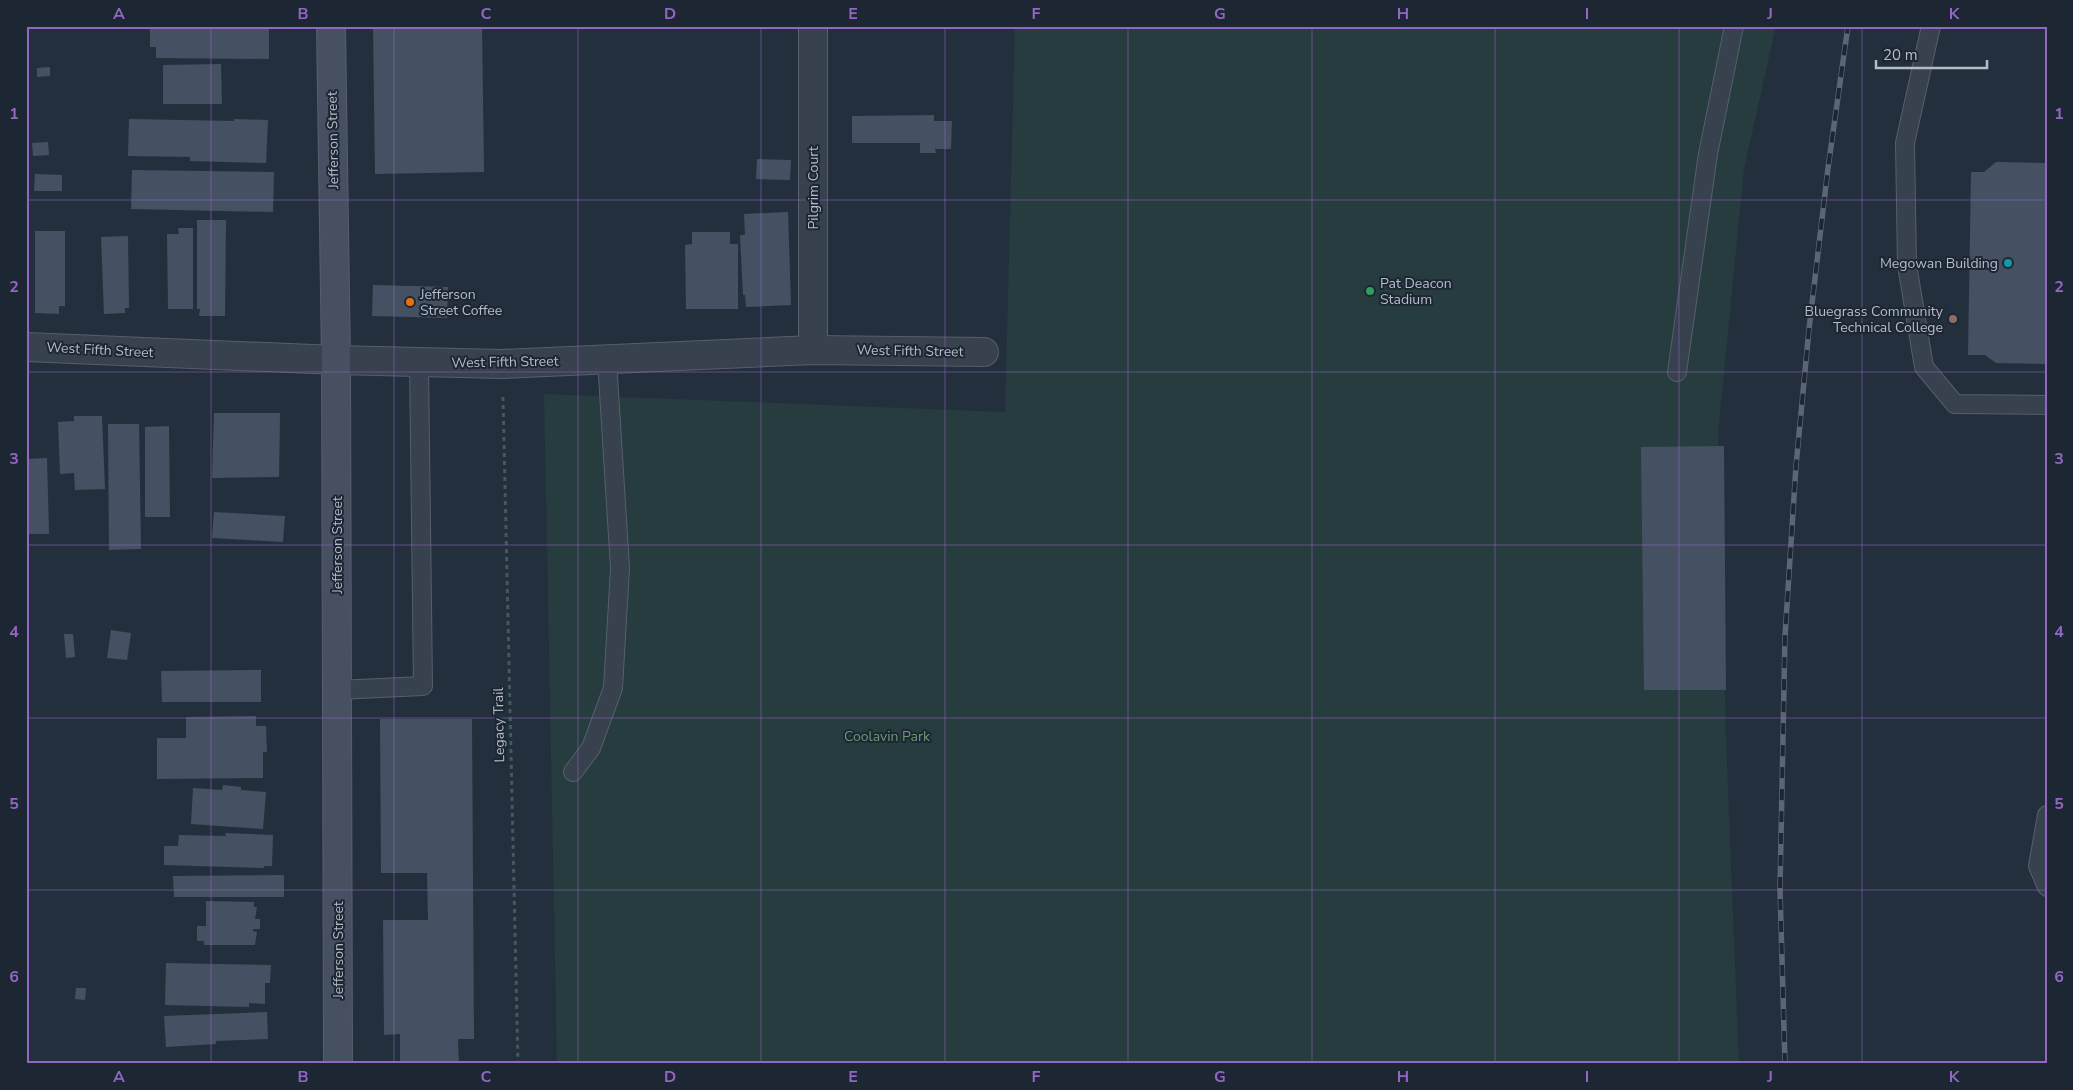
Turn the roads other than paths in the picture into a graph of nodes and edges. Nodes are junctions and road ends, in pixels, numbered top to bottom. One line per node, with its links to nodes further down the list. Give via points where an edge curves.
1 (331, 26): 8 (street, Jefferson Street)
2 (813, 26): 6 (street, Pilgrim Court)
3 (1734, 26): 11 (lane, via 1708,154)
4 (1931, 26): 12 (lane, via 1905,142 1907,265 1924,367 1955,404)
5 (26, 346): 8 (street, West Fifth Street)
6 (813, 350): 7 (street, West Fifth Street); 9 (street, West Fifth Street)
7 (984, 352)
8 (336, 360): 10 (street, West Fifth Street); 13 (street, Jefferson Street)
9 (607, 360): 10 (street, West Fifth Street, via 502,364); 14 (lane, via 620,568 613,688 591,748)
10 (419, 362): 13 (lane, via 423,686)
11 (1677, 372)
12 (2047, 404)
13 (337, 690): 17 (street, Jefferson Street)
14 (573, 772)
15 (2047, 815): 16 (lane, via 2038,866)
16 (2047, 887)
17 (338, 1064)

